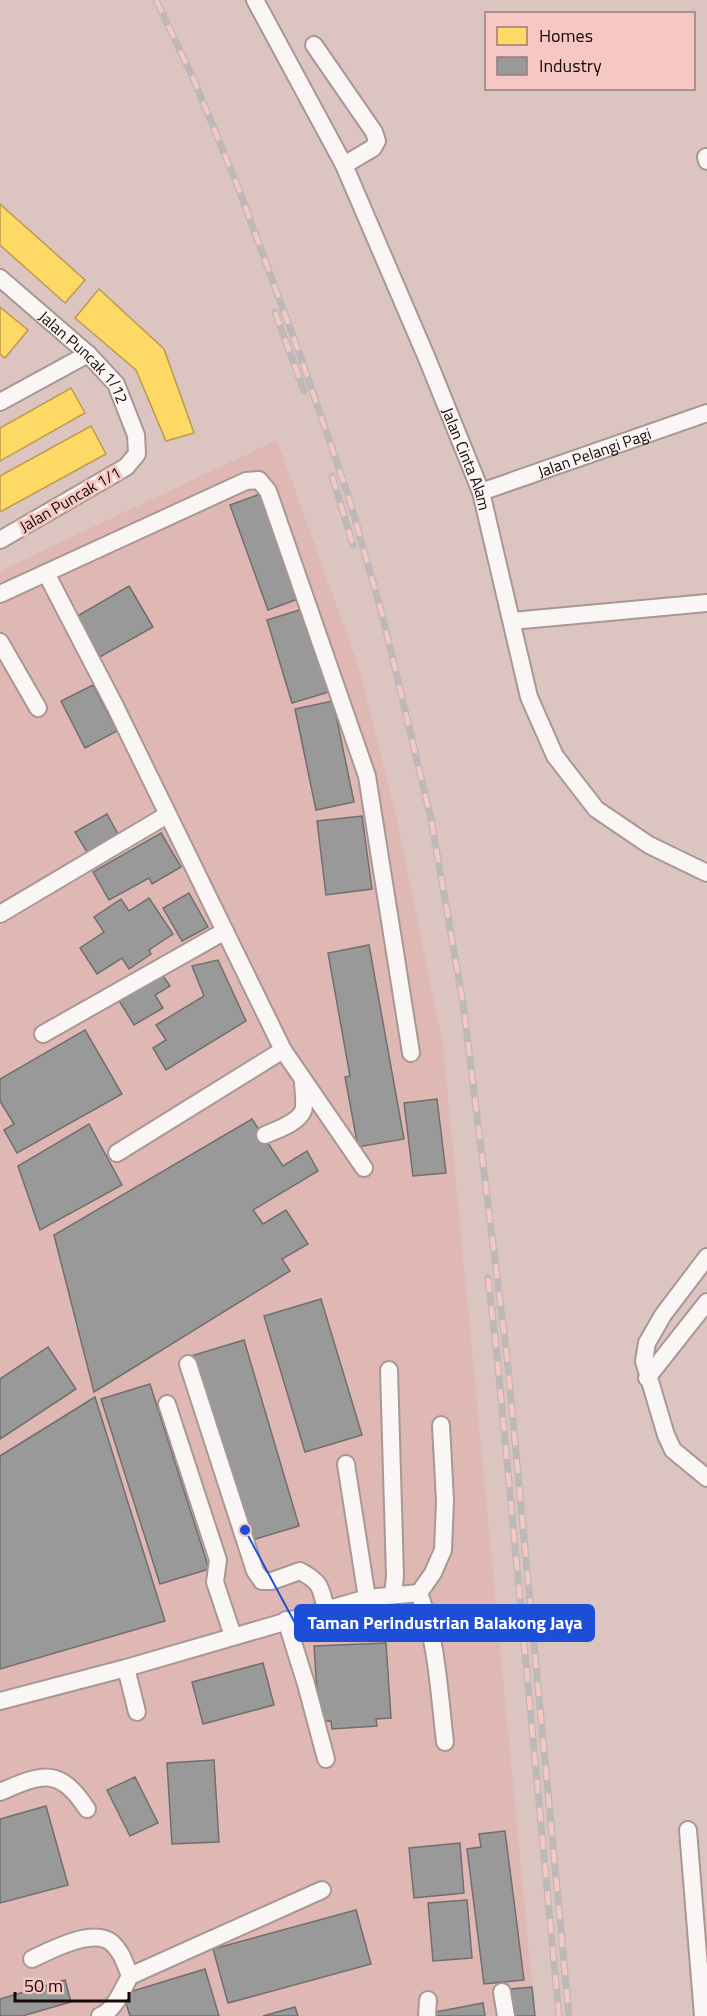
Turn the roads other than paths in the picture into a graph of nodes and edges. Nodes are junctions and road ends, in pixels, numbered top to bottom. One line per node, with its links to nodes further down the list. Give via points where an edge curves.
1 (255, 0): 3 (street, Jalan Cinta Alam)
2 (314, 45): 3 (street, via 377,141 373,148)
3 (344, 165): 9 (street, Jalan Cinta Alam)
4 (0, 278): 5 (street, Jalan Puncak 1/12)
5 (88, 354): 6 (street); 8 (street, Jalan Puncak 1/12, via 116,384 136,435)
6 (0, 402)
7 (707, 412): 9 (street, Jalan Pelangi Pagi)
8 (137, 454): 10 (street, Jalan Puncak 1/1, via 126,467)
9 (482, 492): 14 (street, Jalan Cinta Alam)
10 (0, 540)
11 (46, 573): 12 (street); 17 (street); 23 (street, via 246,481 259,480 268,490 367,776)
12 (0, 594)
13 (707, 603): 14 (street)
14 (512, 621): 18 (street, Jalan Cinta Alam, via 529,697 555,756 596,809 649,845)
15 (0, 642): 16 (street)
16 (38, 708)
17 (167, 815): 19 (street); 20 (street)
18 (707, 873)
19 (0, 914)
20 (225, 931): 21 (street); 22 (street)
21 (43, 1034)
22 (282, 1050): 24 (street); 26 (street)
23 (411, 1053)
24 (303, 1081): 25 (street, via 302,1114); 27 (street)
25 (265, 1135)
26 (117, 1153)
27 (364, 1168)
28 (707, 1257): 30 (street)
29 (707, 1302): 31 (street)
30 (663, 1315): 31 (street); 34 (street, via 647,1343)
31 (684, 1331): 34 (street)
32 (188, 1364): 42 (street, via 255,1571 262,1581 300,1571 315,1579)
33 (389, 1370): 40 (street)
34 (647, 1378): 38 (street, via 673,1450)
35 (167, 1404): 44 (street, via 218,1560 215,1582)
36 (441, 1425): 39 (street, via 443,1550)
37 (346, 1464): 41 (street)
38 (707, 1478)
39 (419, 1593): 40 (street); 48 (street, via 434,1648)
40 (393, 1595): 41 (street)
41 (367, 1598): 42 (street)
42 (326, 1609): 43 (street)
43 (286, 1620): 44 (street); 49 (street)
44 (233, 1636): 45 (street)
45 (126, 1668): 46 (street); 47 (street)
46 (0, 1701)
47 (137, 1712)
48 (446, 1742)
49 (326, 1759)
50 (0, 1792): 51 (street, via 43,1776 66,1784)
51 (87, 1809)
52 (688, 1830): 59 (street)
53 (322, 1890): 55 (street)
54 (32, 1959): 55 (street, via 67,1943 95,1936 110,1941 120,1952)
55 (130, 1976): 57 (street, via 117,2000)
56 (502, 1992): 58 (street)
57 (100, 2016)
58 (506, 2016)
59 (703, 2016)

